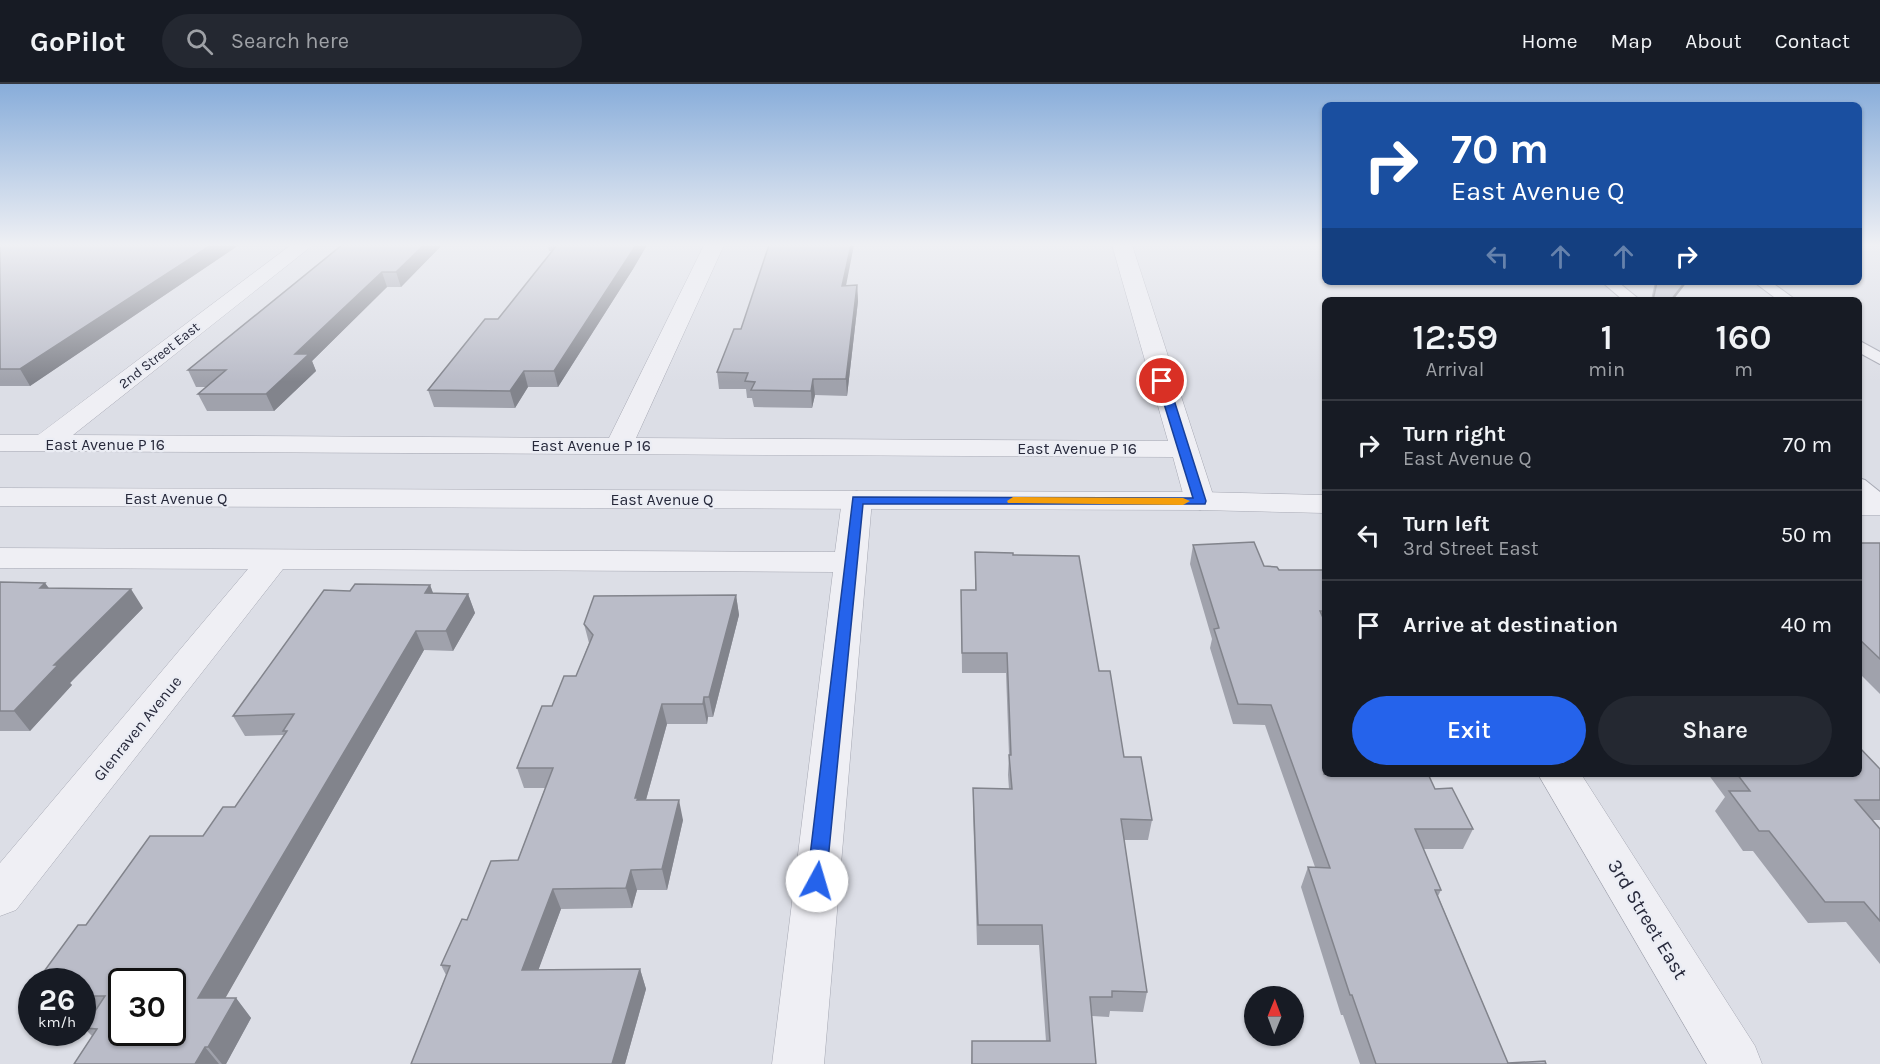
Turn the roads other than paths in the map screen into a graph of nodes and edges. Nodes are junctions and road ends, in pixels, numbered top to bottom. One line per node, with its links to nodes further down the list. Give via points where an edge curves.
1 (243, 291): 7 (street, 2nd Street East)
2 (692, 291): 8 (street)
3 (1136, 291): 9 (street)
4 (1862, 348): 5 (lane)
5 (1880, 359)
6 (0, 443): 7 (street, East Avenue P 16)
7 (44, 444): 8 (street, East Avenue P 16)
8 (619, 445): 9 (street, East Avenue P 16)
9 (1183, 449): 13 (street)
10 (1862, 488): 15 (lane)
11 (0, 497): 12 (street, East Avenue Q)
12 (857, 500): 13 (street, East Avenue Q); 19 (street)
13 (1200, 501): 14 (street, East Avenue Q)
14 (1322, 504)
15 (1880, 504): 16 (street)
16 (1862, 506)
17 (0, 558): 18 (street)
18 (273, 560): 19 (street); 21 (street, Glenraven Avenue)
19 (849, 562): 22 (street)
20 (1561, 777): 23 (street, 3rd Street East)
21 (0, 896)
22 (798, 1064)
23 (1736, 1064)

